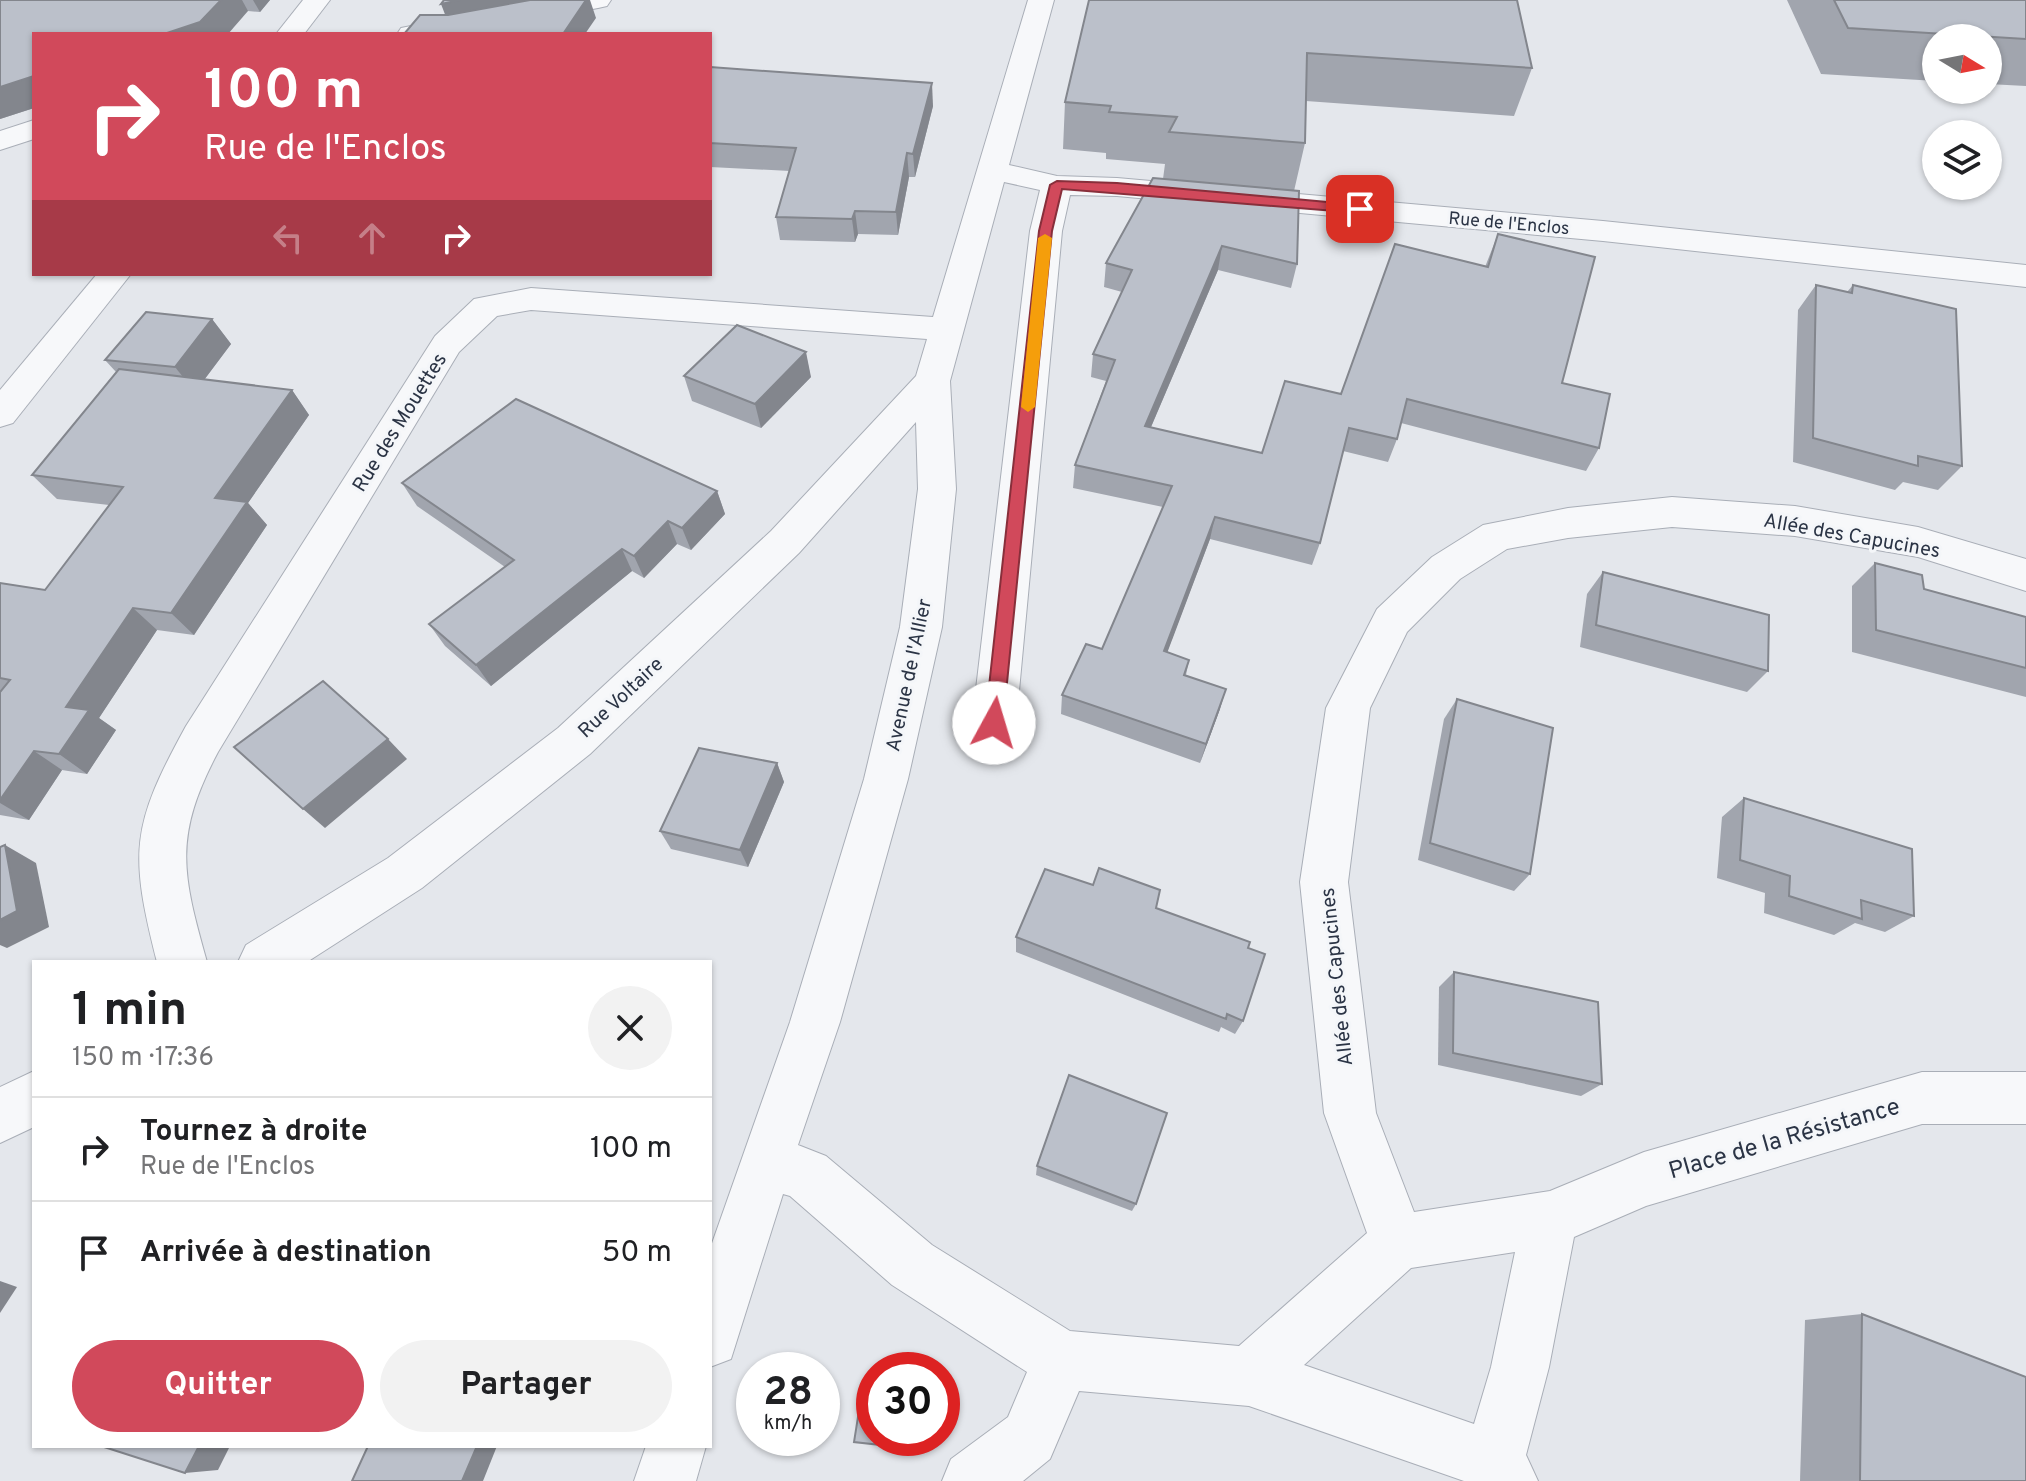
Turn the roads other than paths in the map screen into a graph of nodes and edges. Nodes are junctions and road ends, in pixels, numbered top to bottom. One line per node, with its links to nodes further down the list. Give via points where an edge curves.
1 (317, 0): 4 (street)
2 (598, 0): 5 (street)
3 (1041, 0): 8 (street, Avenue de l'Allier)
4 (292, 32)
5 (423, 32)
6 (32, 130): 7 (street)
7 (0, 141)
8 (992, 170): 9 (street, Rue de l'Enclos); 12 (street, Avenue de l'Allier)
9 (1057, 185): 11 (street, Rue de l'Enclos, via 1603,231); 16 (street, via 1046,231)
10 (113, 276): 14 (street)
11 (2026, 276)
12 (946, 330): 13 (street, Avenue de l'Allier); 17 (street, Rue des Mouettes, via 531,299 486,307 447,344 174,792 163,828 163,882)
13 (932, 381): 18 (street, Rue Voltaire, via 785,542 574,741 405,873); 22 (street, Avenue de l'Allier, via 937,489 921,627 882,795 815,1022)
14 (0, 414)
15 (2026, 575): 24 (street, Allée des Capucines, via 1918,542 1795,521 1672,512 1497,536 1446,568 1392,621 1348,708 1324,882 1350,1113)
16 (994, 723)
17 (182, 960)
18 (266, 960)
19 (32, 1098): 21 (street)
20 (2026, 1098): 23 (street, Place de la Résistance, via 1922,1098 1644,1179)
21 (0, 1117)
22 (766, 1161): 25 (street, Avenue de l'Allier); 26 (street, via 807,1175 912,1265)
23 (1550, 1219): 24 (street, Place de la Résistance); 29 (street)
24 (1398, 1242): 27 (street)
25 (712, 1332)
26 (1062, 1360): 27 (street); 31 (street, via 1029,1438)
27 (1249, 1376): 29 (street)
28 (675, 1448): 30 (street)
29 (1501, 1471)
30 (665, 1481)
31 (973, 1481)

